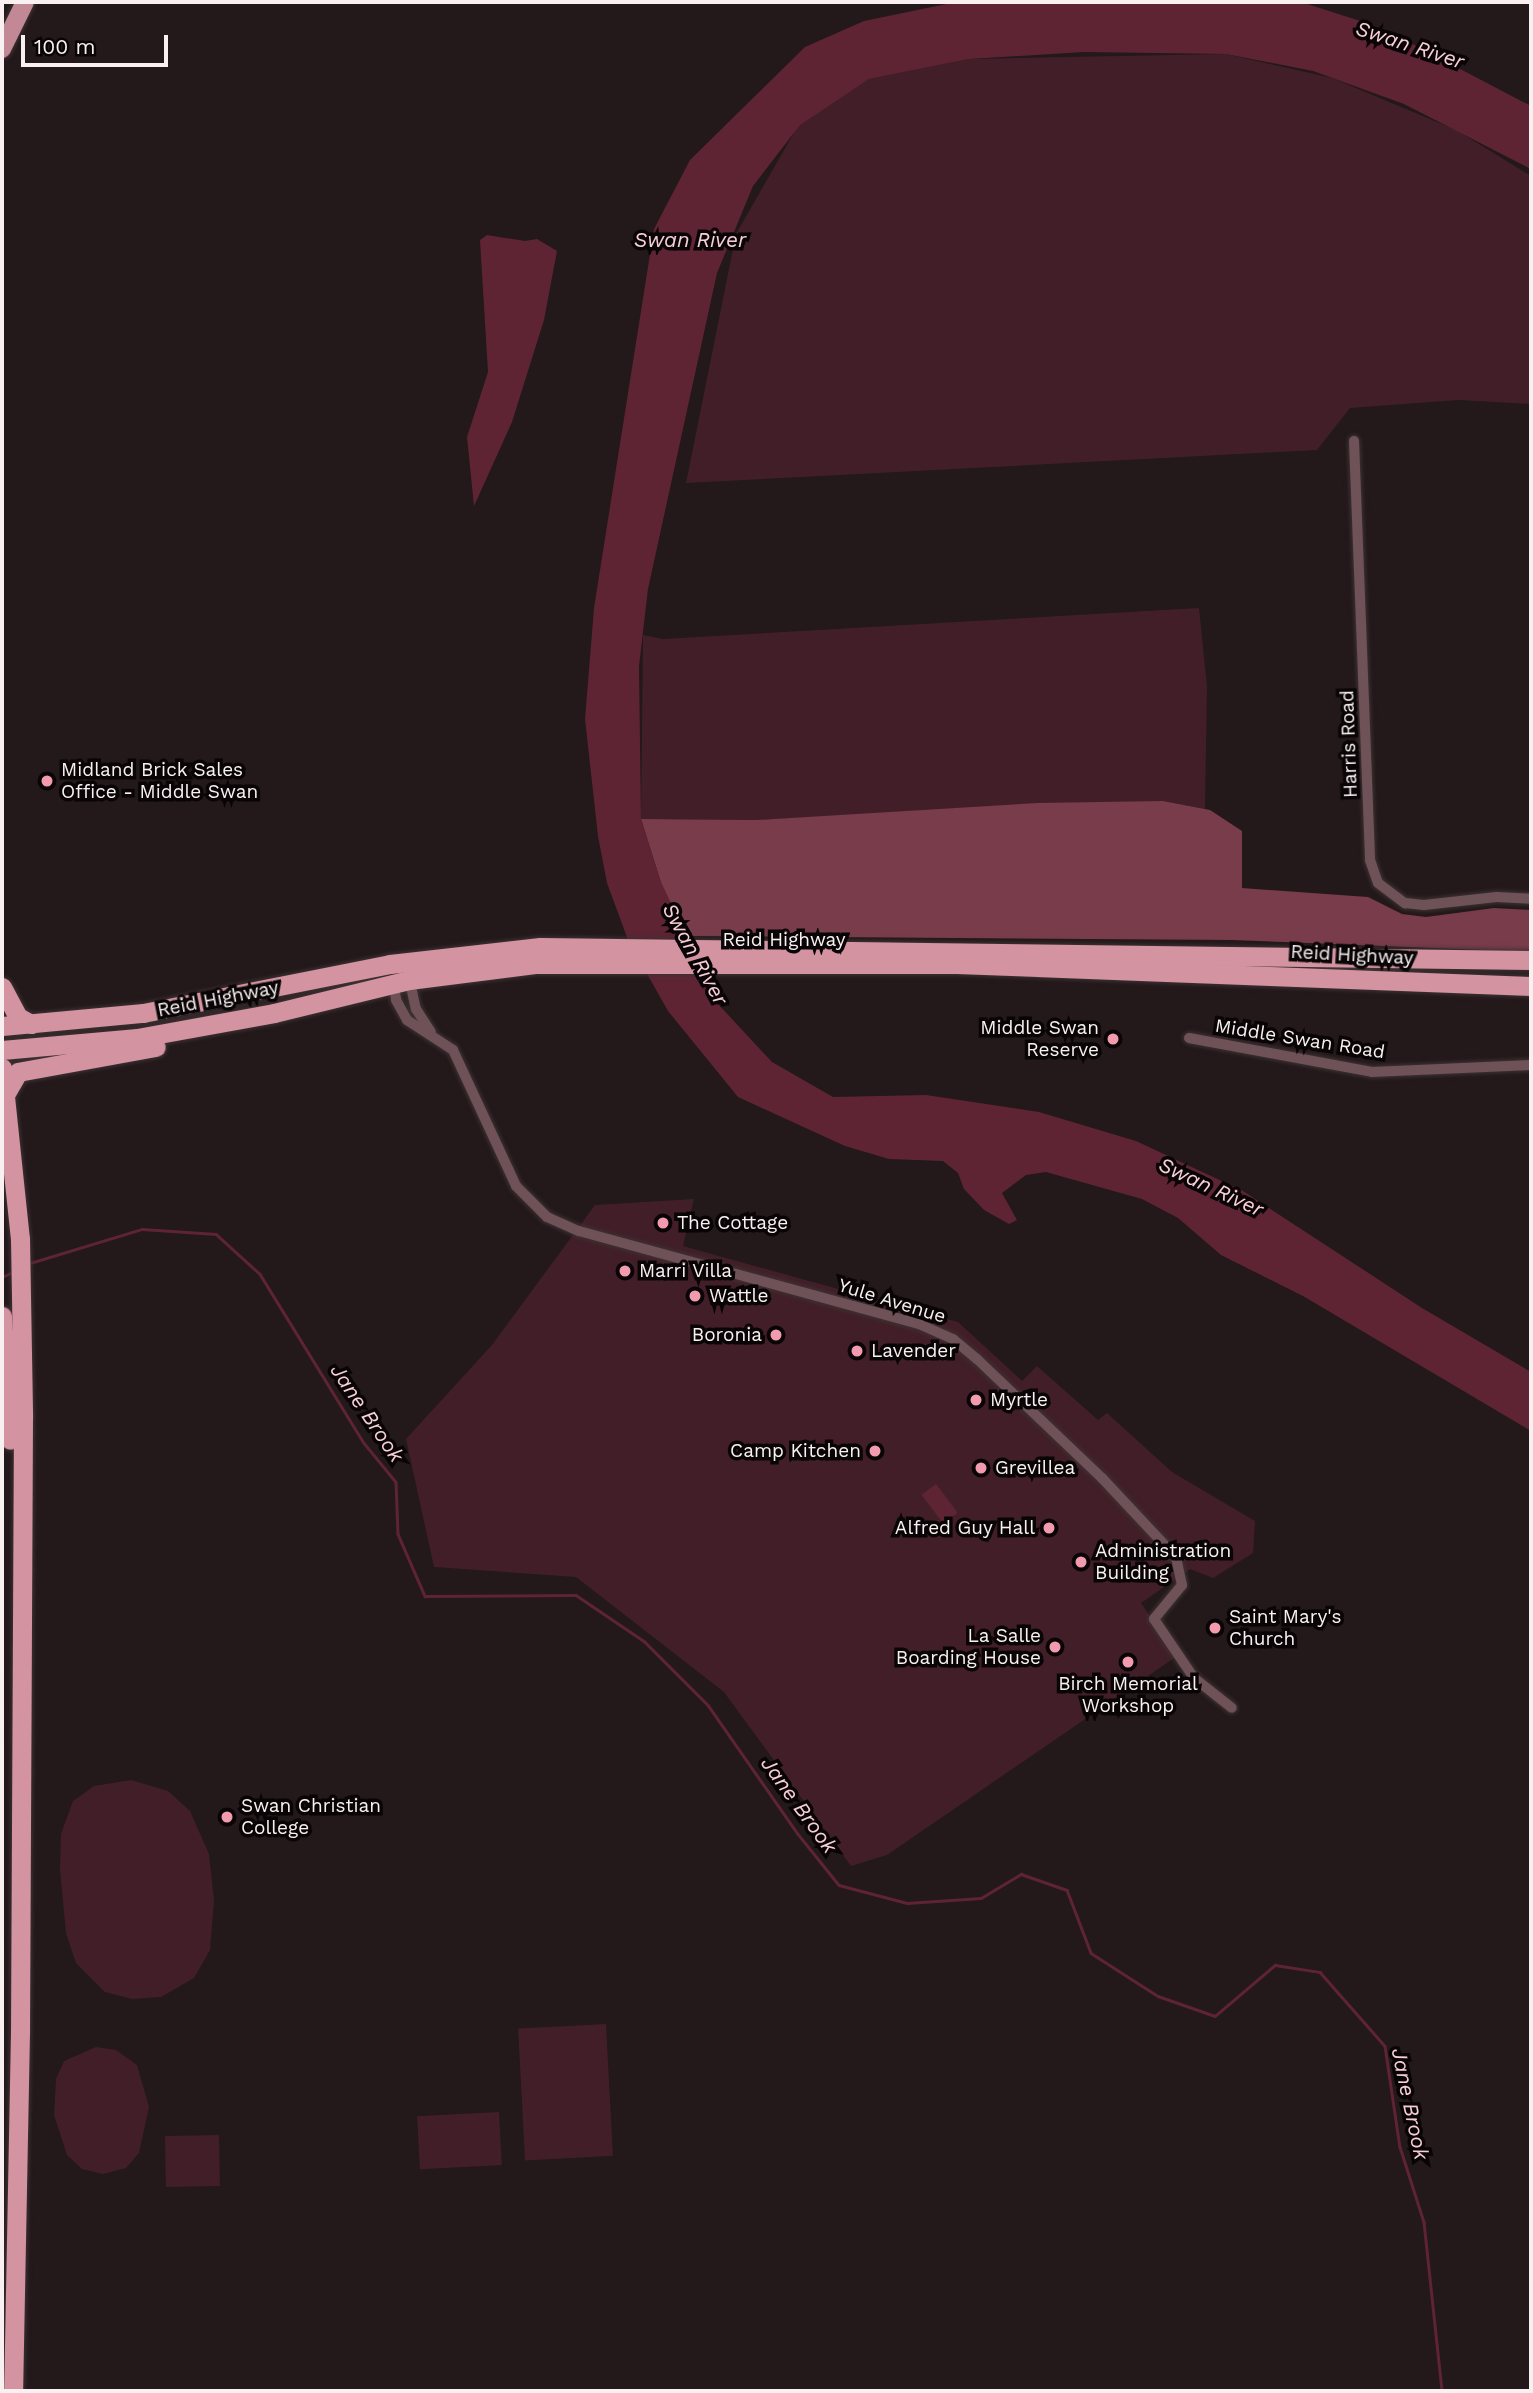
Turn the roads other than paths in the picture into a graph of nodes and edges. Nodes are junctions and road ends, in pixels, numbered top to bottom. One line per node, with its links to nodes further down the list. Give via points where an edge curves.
1 (25, 2): 2 (main road)
2 (2, 48)
3 (1354, 441): 4 (street, Harris Road, via 1370,860 1378,883 1405,903 1423,905 1497,897)
4 (1531, 899)
5 (954, 957): 6 (highway, Reid Highway); 7 (highway, Reid Highway, via 618,954); 8 (highway, Reid Highway)
6 (1531, 960)
7 (400, 972): 10 (highway, Reid Highway); 11 (highway, Reid Highway); 13 (street, Yule Avenue); 13 (street, Yule Avenue, via 404,1016)
8 (1531, 986)
9 (2, 987): 11 (highway, via 18,1017)
10 (274, 1013): 15 (highway, Reid Highway, via 136,1038); 18 (highway, via 216,1037 18,1072)
11 (31, 1024): 12 (highway, Reid Highway)
12 (2, 1026)
13 (430, 1032): 20 (street, Yule Avenue, via 453,1050 516,1186 547,1217 579,1231 919,1324 967,1350 1102,1478 1176,1557 1182,1585 1154,1619 1194,1678)
14 (1189, 1038): 16 (street, Middle Swan Road, via 1372,1072)
15 (2, 1050)
16 (1531, 1065)
17 (2, 1068): 18 (highway)
18 (6, 1093): 22 (highway, via 21,1268 20,2032)
19 (2, 1316): 21 (highway, via 10,1418 11,1656)
20 (1232, 1708)
21 (2, 2384)
22 (13, 2391)

